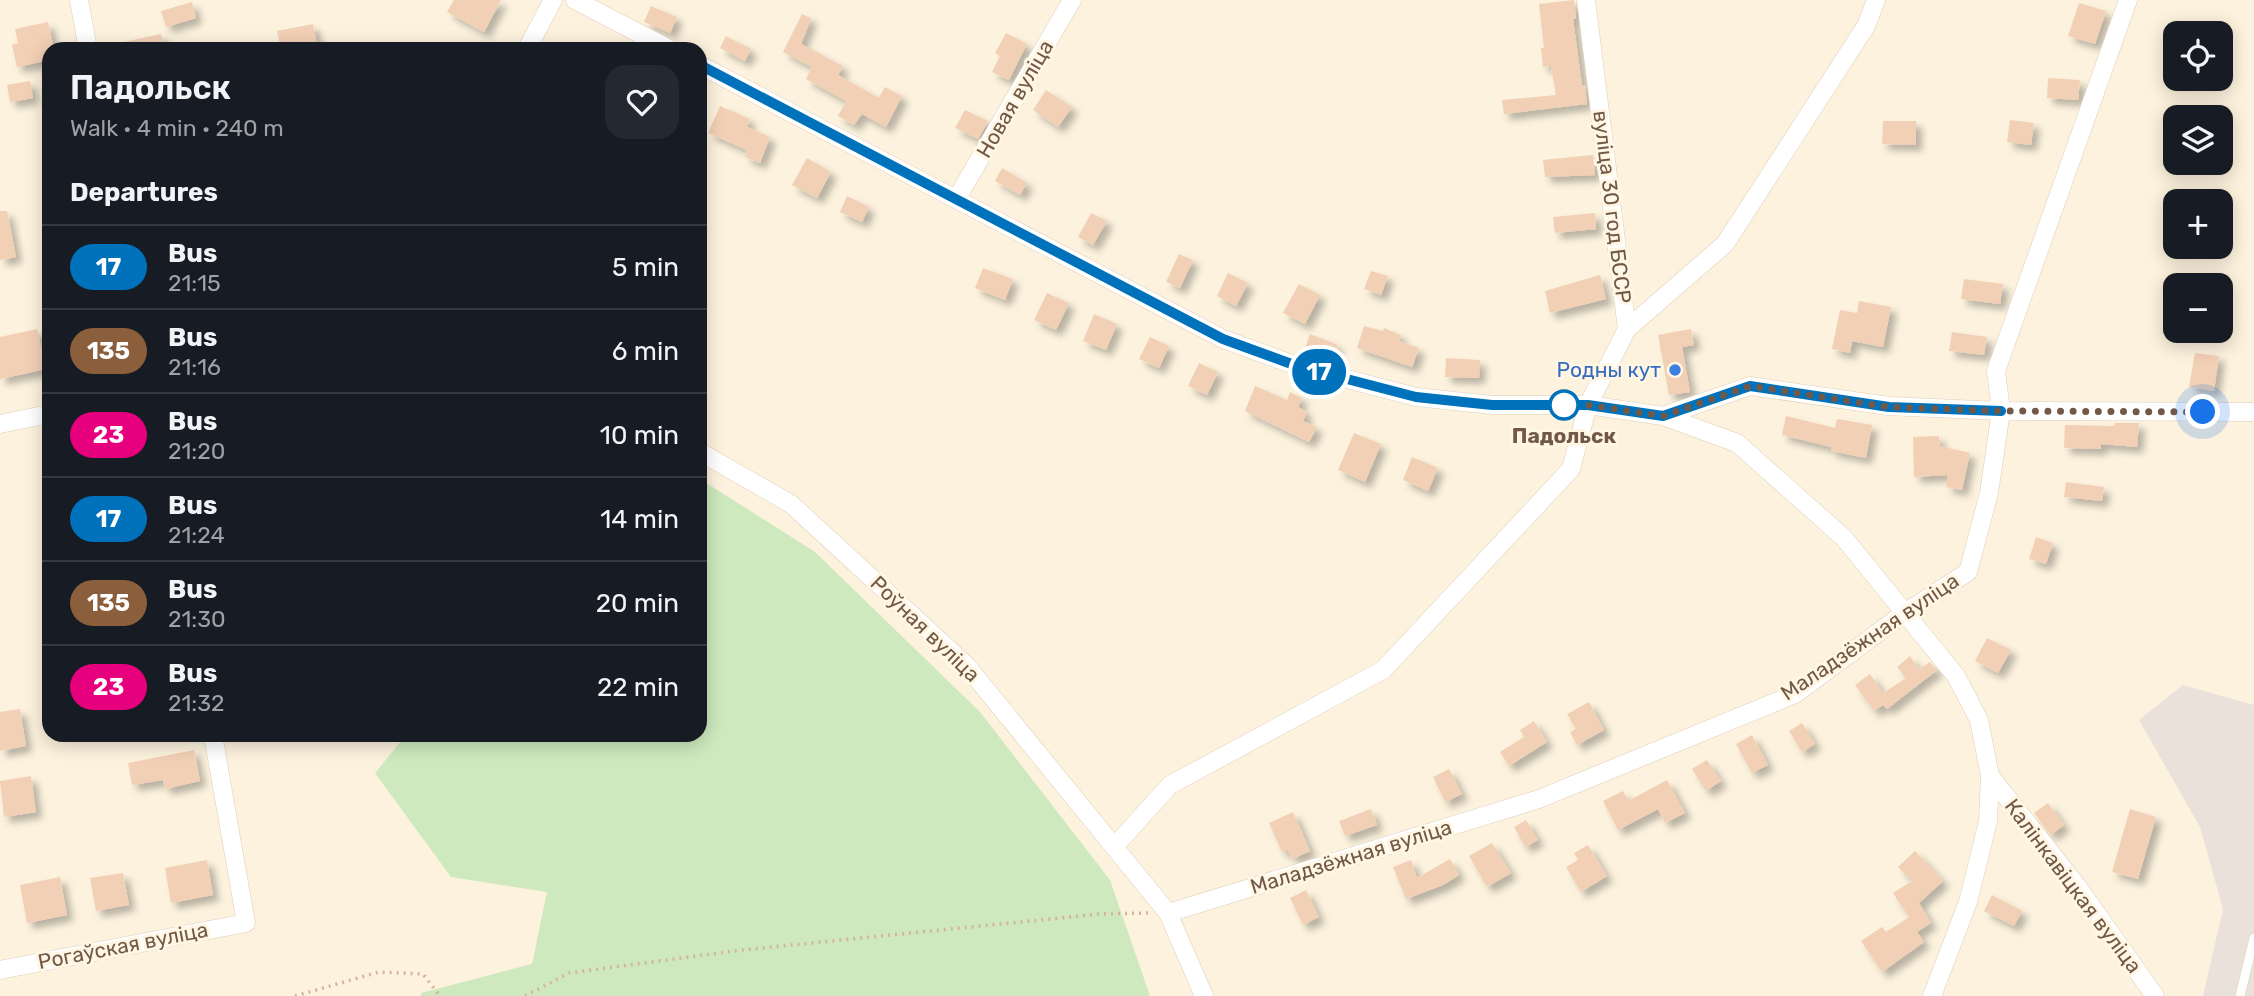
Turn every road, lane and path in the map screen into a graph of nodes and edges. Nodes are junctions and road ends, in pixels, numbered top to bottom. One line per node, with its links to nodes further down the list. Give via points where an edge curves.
1 (79, 0): 8 (street)
2 (553, 0): 9 (street)
3 (575, 0): 10 (street)
4 (1072, 0): 12 (street, Новая вуліца)
5 (1586, 0): 13 (street, вуліца 30 год БССР)
6 (1875, 0): 13 (street, via 1866,26 1725,244)
7 (2127, 0): 15 (street, Маладзёжная вуліца, via 1996,371)
8 (87, 42)
9 (531, 42)
10 (656, 42)
11 (707, 69): 12 (street, Калінкавіцкая вуліца)
12 (957, 198): 14 (street, Калінкавіцкая вуліца, via 1223,339 1297,366 1416,397 1492,405)
13 (1627, 329): 14 (street, вуліца 30 год БССР)
14 (1588, 405): 18 (street, Калінкавіцкая вуліца); 24 (street, via 1571,469 1383,670 1170,785)
15 (2001, 411): 16 (street); 18 (street, via 1889,407 1750,386); 21 (street, Маладзёжная вуліца, via 1989,493 1968,572)
16 (2254, 412)
17 (42, 415): 19 (street)
18 (1663, 416): 21 (street, Калінкавіцкая вуліца, via 1737,443 1844,538)
19 (0, 424)
20 (707, 456): 24 (street, Роўная вуліца, via 792,503 966,665)
21 (1906, 612): 23 (street, Калінкавіцкая вуліца, via 1956,676 1979,720); 25 (street, Маладзёжная вуліца, via 1795,694 1539,799)
22 (214, 742): 27 (street, Рогаўская вуліца, via 246,923)
23 (1990, 776): 32 (street, Калінкавіцкая вуліца, via 1988,821 1968,902); 33 (street, Калінкавіцкая вуліца, via 2077,886)
24 (1114, 847): 25 (street)
25 (1168, 913): 30 (path, via 1100,914 742,950 569,973); 31 (street)
26 (2254, 938): 34 (lane)
27 (0, 970)
28 (295, 996): 29 (path, via 379,972 423,974)
29 (440, 996)
30 (525, 996)
31 (1204, 996)
32 (1932, 996)
33 (2155, 996)
34 (2240, 996)

